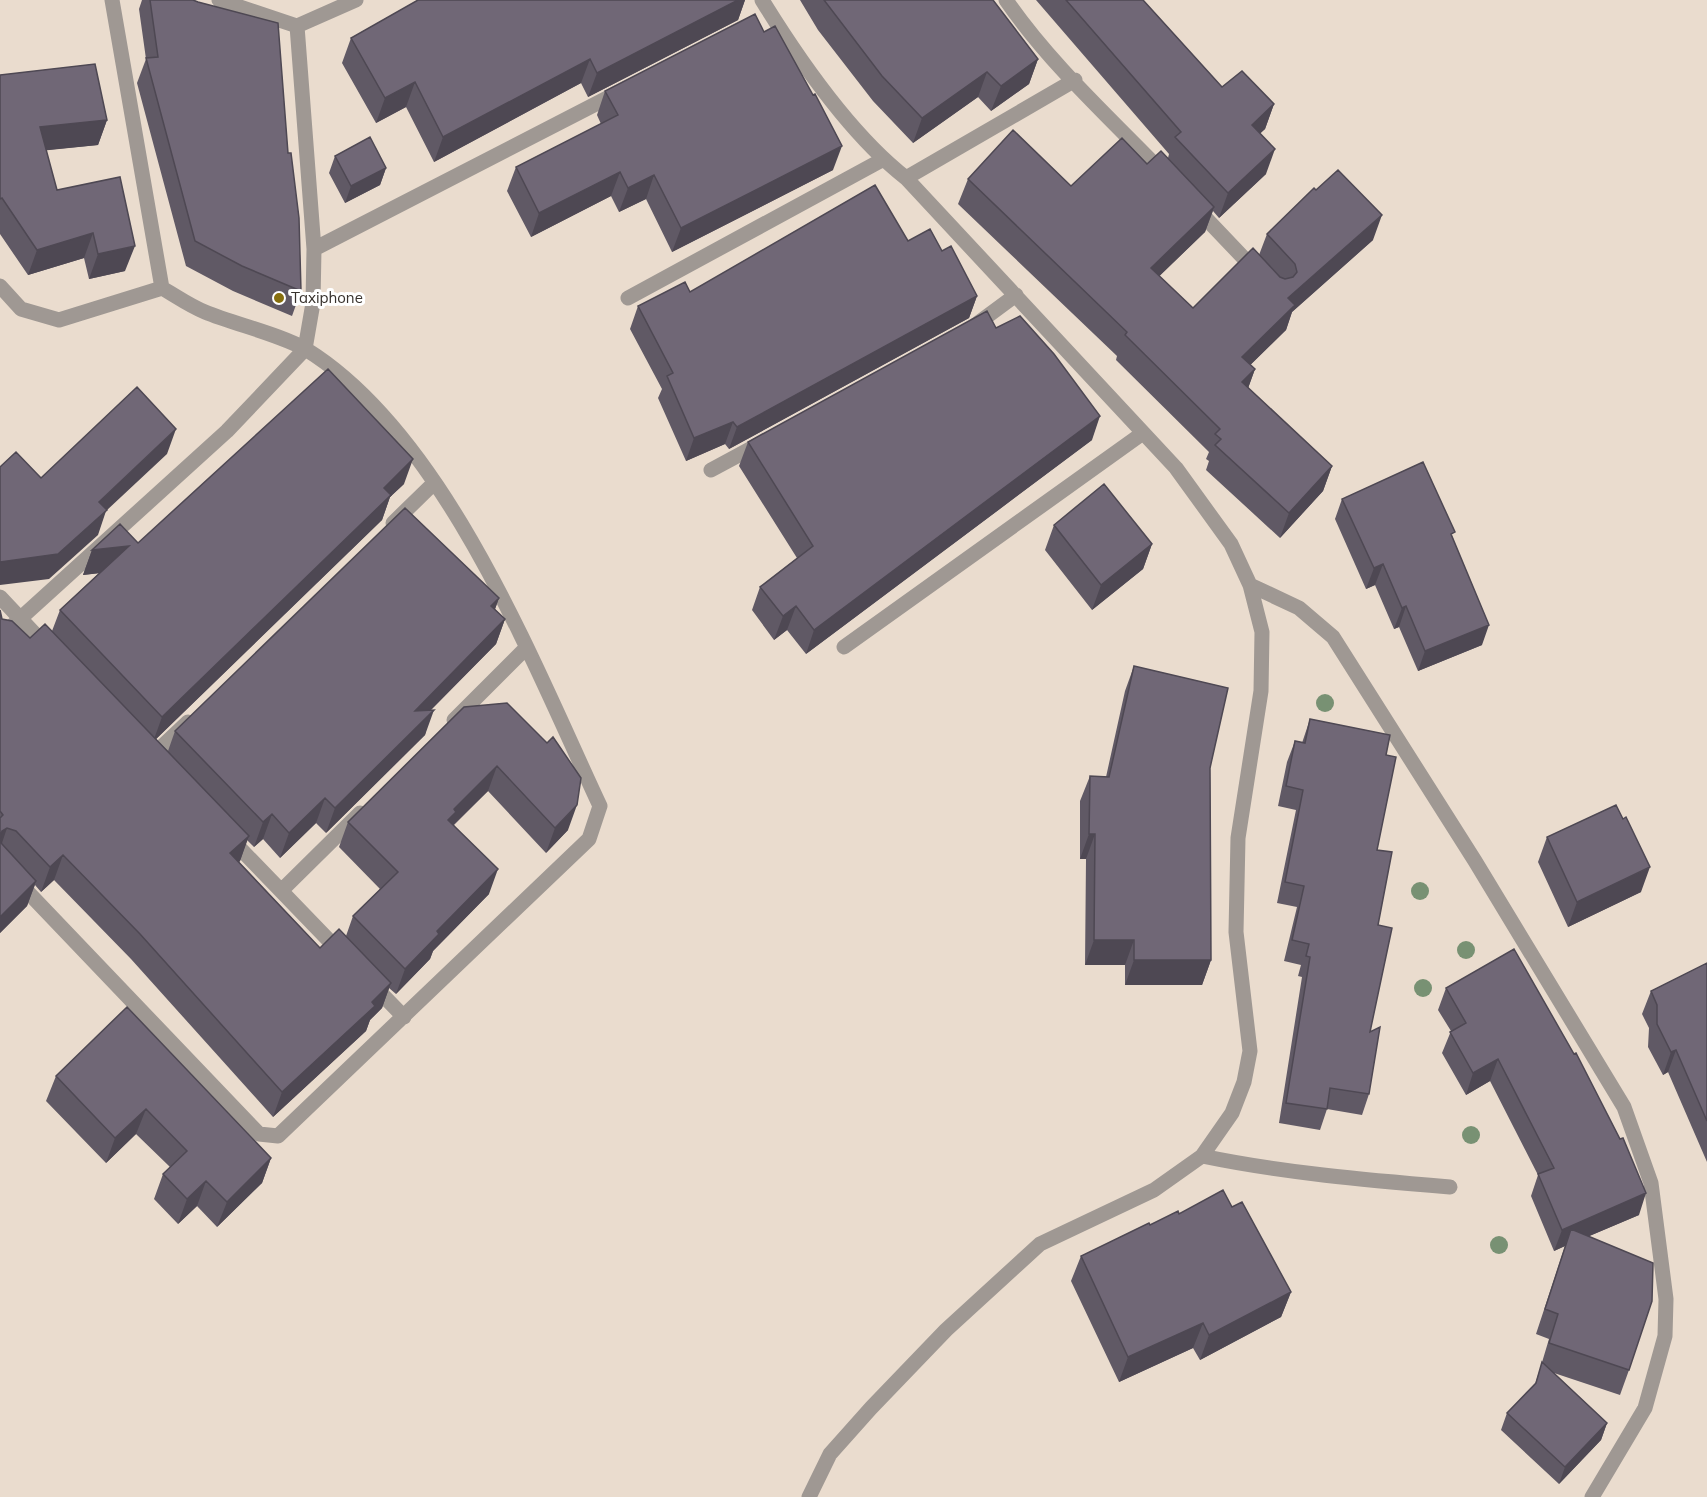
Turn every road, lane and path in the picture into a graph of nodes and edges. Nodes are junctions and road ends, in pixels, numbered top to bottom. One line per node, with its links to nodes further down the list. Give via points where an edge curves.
1 (112, 0): 14 (street)
2 (219, 0): 6 (street)
3 (356, 0): 6 (street)
4 (762, 0): 9 (street, via 766,17)
5 (1006, 0): 7 (street)
6 (297, 26): 11 (street)
7 (1074, 80): 10 (street); 13 (street)
8 (633, 85): 11 (street)
9 (882, 160): 10 (street); 16 (street)
10 (906, 178): 15 (street)
11 (314, 249): 18 (street, via 313,303)
12 (0, 286): 14 (street, via 21,309 59,320)
13 (1270, 286)
14 (162, 288): 18 (street, via 203,312)
15 (1016, 295): 17 (street); 19 (street)
16 (628, 298)
17 (961, 334)
18 (305, 349): 22 (street, via 353,383); 26 (street, via 227,431)
19 (1143, 433): 24 (street, via 1176,468 1231,544); 28 (street)
20 (774, 436): 21 (street)
21 (711, 470)
22 (434, 483): 23 (street); 29 (street, via 490,573)
23 (383, 533)
24 (1250, 585): 39 (street, via 1262,632 1260,691 1238,838 1236,932 1250,1051 1232,1113); 42 (street, via 1299,609 1333,638 1475,861 1624,1107 1651,1183 1666,1299 1665,1336 1645,1408)
25 (0, 597): 26 (street)
26 (20, 619): 27 (street); 30 (street)
27 (0, 637)
28 (844, 647)
29 (526, 648): 32 (street); 38 (street, via 600,806 590,839)
30 (61, 662)
31 (195, 715): 33 (street)
32 (442, 732)
33 (152, 756)
34 (374, 799): 37 (street)
35 (217, 824): 37 (street)
36 (0, 863): 38 (street, via 259,1134 278,1136)
37 (281, 891): 38 (street)
38 (404, 1017)
39 (1202, 1156): 40 (street, via 1311,1175); 41 (street, via 1154,1190 1041,1244 946,1330 871,1408 830,1454)
40 (1450, 1187)
41 (809, 1497)
42 (1592, 1497)

